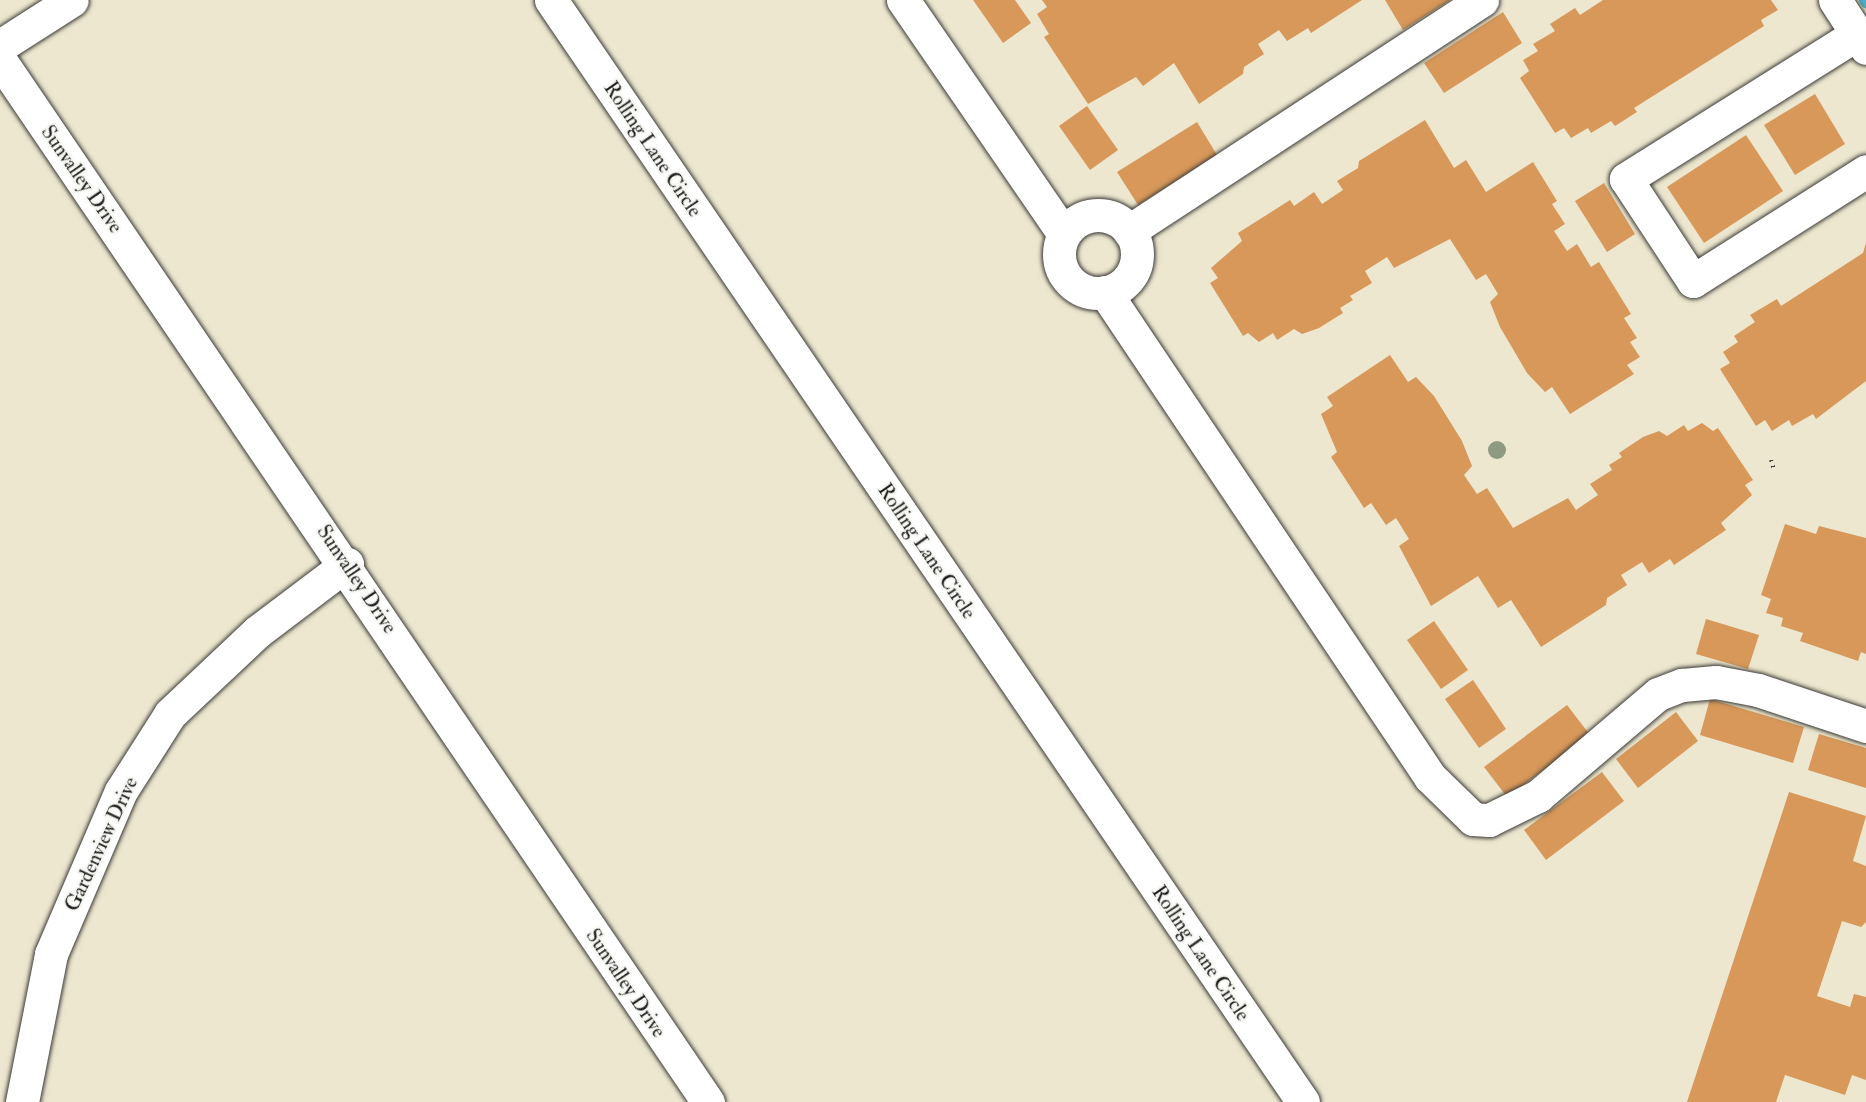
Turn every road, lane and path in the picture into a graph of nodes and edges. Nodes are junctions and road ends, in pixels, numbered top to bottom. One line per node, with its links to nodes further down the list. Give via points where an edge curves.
1 (72, 0): 7 (street)
2 (551, 0): 19 (street, Rolling Lane Circle)
3 (903, 0): 11 (street)
4 (1482, 0): 10 (street)
5 (1835, 0): 6 (street)
6 (1861, 41): 9 (street, via 1626,179 1693,281)
7 (0, 46)
8 (0, 60): 15 (street, Sunvalley Drive)
9 (1866, 171)
10 (1129, 231): 11 (street, via 1118,220 1092,215); 12 (street, via 1135,265 1120,285)
11 (1064, 234): 12 (street, via 1058,249 1064,274 1083,291)
12 (1105, 292): 16 (street, via 1430,777 1473,819 1489,820 1538,796 1658,694 1682,685 1716,682 1758,690)
13 (1771, 460): 14 (path)
14 (1774, 470)
15 (347, 564): 17 (street, Gardenview Drive, via 257,632 170,714 121,791 51,954); 18 (street, Sunvalley Drive)
16 (1866, 726)
17 (22, 1102)
18 (708, 1102)
19 (1303, 1102)

